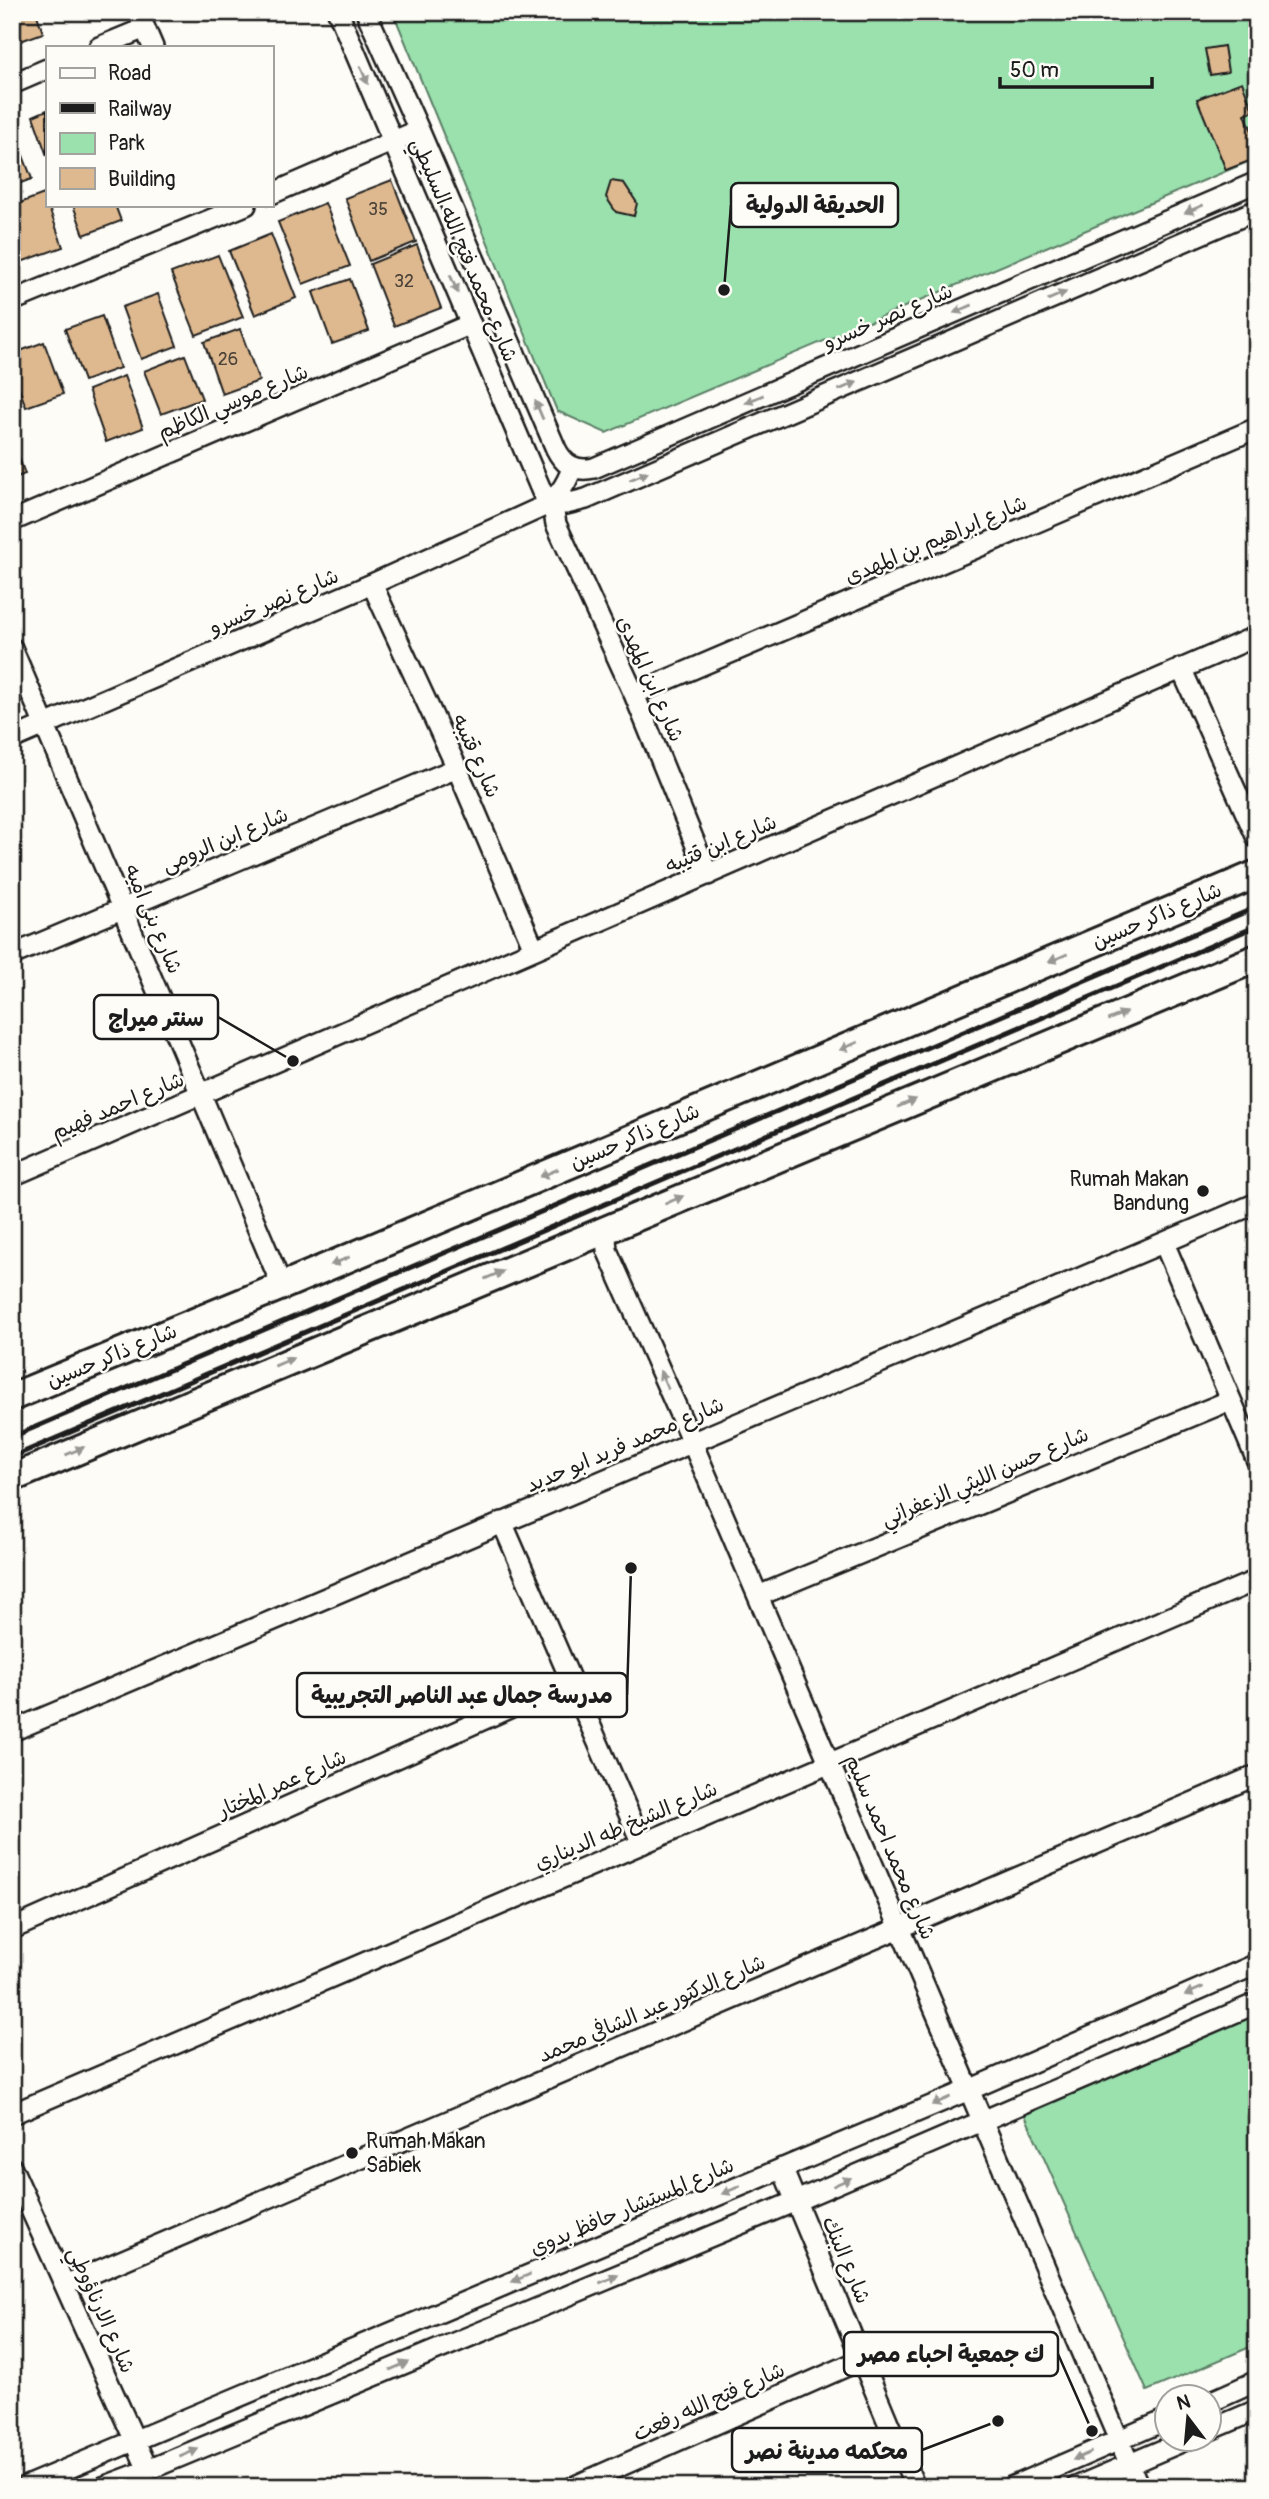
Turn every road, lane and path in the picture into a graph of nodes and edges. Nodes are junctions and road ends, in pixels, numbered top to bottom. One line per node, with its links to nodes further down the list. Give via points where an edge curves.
1 (338, 12): 9 (street, شارع محمد فتح الله السليطي, one-way to 9)
2 (366, 12): 8 (street, شارع محمد فتح الله السليطي)
3 (141, 20): 4 (street); 5 (street)
4 (101, 46)
5 (153, 46)
6 (46, 69): 7 (street)
7 (12, 84)
8 (419, 130): 9 (street); 18 (street, شارع محمد فتح الله السليطي, one-way to 8, via 555,449)
9 (393, 141): 11 (street); 16 (street, شارع محمد فتح الله السليطي, one-way to 16)
10 (1257, 182): 19 (street, شارع نصر خسرو, one-way to 19)
11 (273, 193)
12 (241, 206): 13 (street)
13 (219, 210): 15 (street)
14 (1257, 210): 20 (street, شارع نصر خسرو, one-way to 14)
15 (12, 301)
16 (471, 324): 21 (street, شارع محمد فتح الله السليطي, via 542,492); 23 (street, شارع موسي الكاظم)
17 (1257, 428): 29 (street, شارع ابراهيم بن المهدى)
18 (572, 468): 19 (street, شارع نصر خسرو); 21 (street, via 565,487)
19 (594, 468): 20 (street)
20 (602, 492): 21 (street, شارع نصر خسرو, via 576,502)
21 (552, 502): 22 (street, شارع نصر خسرو); 24 (street, شارع ابن المهدى)
22 (527, 514): 24 (street); 25 (street, شارع نصر خسرو)
23 (12, 521)
24 (556, 524): 29 (street, شارع ابن المهدى)
25 (372, 584): 30 (street, شارع نصر خسرو); 32 (street, شارع قتيبه)
26 (1257, 636): 28 (street, شارع ابن قتيبه)
27 (12, 649): 30 (street, شارع بنى اميه)
28 (1181, 668): 33 (street); 35 (street, شارع ابن قتيبه)
29 (634, 694): 35 (street, شارع ابن المهدى)
30 (46, 724): 31 (street, شارع نصر خسرو); 36 (street, شارع بنى اميه)
31 (12, 739)
32 (457, 768): 36 (street, شارع ابن الرومى); 37 (street, شارع قتيبه)
33 (1257, 838)
34 (1257, 874): 45 (main road, شارع ذاكر حسين, one-way to 45)
35 (708, 875): 37 (street, شارع ابن قتيبه)
36 (123, 907): 38 (street, شارع ابن الرومى); 40 (street, شارع بنى اميه)
37 (534, 949): 40 (street, شارع ابن قتيبه)
38 (12, 955)
39 (1257, 958): 43 (main road, one-way to 39)
40 (203, 1095): 41 (street, شارع احمد فهيم); 45 (street, شارع بنى اميه)
41 (12, 1176)
42 (1257, 1203): 44 (street, شارع محمد فريد ابو حديد)
43 (611, 1226): 48 (street, شارع محمد احمد سليم, one-way to 43, via 607,1250); 50 (main road, one-way to 43)
44 (1164, 1242): 47 (street); 48 (street, شارع محمد فريد ابو حديد)
45 (282, 1286): 46 (main road, شارع ذاكر حسين)
46 (12, 1396)
47 (1231, 1400): 49 (street); 53 (street, شارع حسن الليثي الزعفراني)
48 (692, 1442): 51 (street, شارع محمد فريد ابو حديد); 53 (street, شارع محمد احمد سليم)
49 (1257, 1461)
50 (12, 1478)
51 (502, 1522): 54 (street); 55 (street, شارع محمد فريد ابو حديد)
52 (1257, 1580): 56 (street, شارع الشيخ طه الديناري)
53 (758, 1596): 56 (street, شارع محمد احمد سليم)
54 (570, 1681): 58 (street); 60 (street, شارع عمر المختار)
55 (12, 1731)
56 (829, 1763): 58 (street, شارع الشيخ طه الديناري); 59 (street, شارع محمد احمد سليم)
57 (1257, 1775): 59 (street, شارع الدكتور عبد الشافي محمد)
58 (642, 1844): 64 (street, شارع الشيخ طه الديناري)
59 (900, 1928): 63 (street, شارع محمد احمد سليم); 69 (street, شارع الدكتور عبد الشافي محمد)
60 (12, 1929)
61 (1257, 1964): 63 (street, شارع المستشار حافظ بدوي, one-way to 63)
62 (1257, 2003): 65 (street)
63 (969, 2090): 65 (street, شارع محمد احمد سليم); 67 (street, شارع المستشار حافظ بدوي, one-way to 67)
64 (12, 2115)
65 (982, 2120): 68 (street, one-way to 65); 76 (street, شارع محمد احمد سليم)
66 (12, 2168): 69 (street, شارع الارناؤوطي)
67 (782, 2168): 68 (street, شارع البنك); 77 (street, شارع المستشار حافظ بدوي, one-way to 77)
68 (796, 2202): 70 (street, شارع البنك); 80 (street, one-way to 68)
69 (65, 2285): 77 (street, شارع الارناؤوطي)
70 (863, 2359): 83 (street, شارع فتح الله رفعت); 84 (street, شارع البنك)
71 (1257, 2381): 72 (street)
72 (1224, 2395)
73 (1257, 2410): 74 (street)
74 (1224, 2424)
75 (1154, 2425): 76 (street)
76 (1119, 2440): 79 (street, شارع محمد احمد سليم); 85 (street, one-way to 85)
77 (135, 2441): 80 (street, شارع الارناؤوطي); 81 (street, شارع المستشار حافظ بدوي)
78 (1154, 2453): 79 (street)
79 (1129, 2463): 86 (street); 87 (street, شارع محمد احمد سليم)
80 (148, 2470): 82 (street)
81 (24, 2487)
82 (103, 2487)
83 (573, 2487)
84 (915, 2487)
85 (1011, 2487)
86 (1076, 2487)
87 (1139, 2487)

